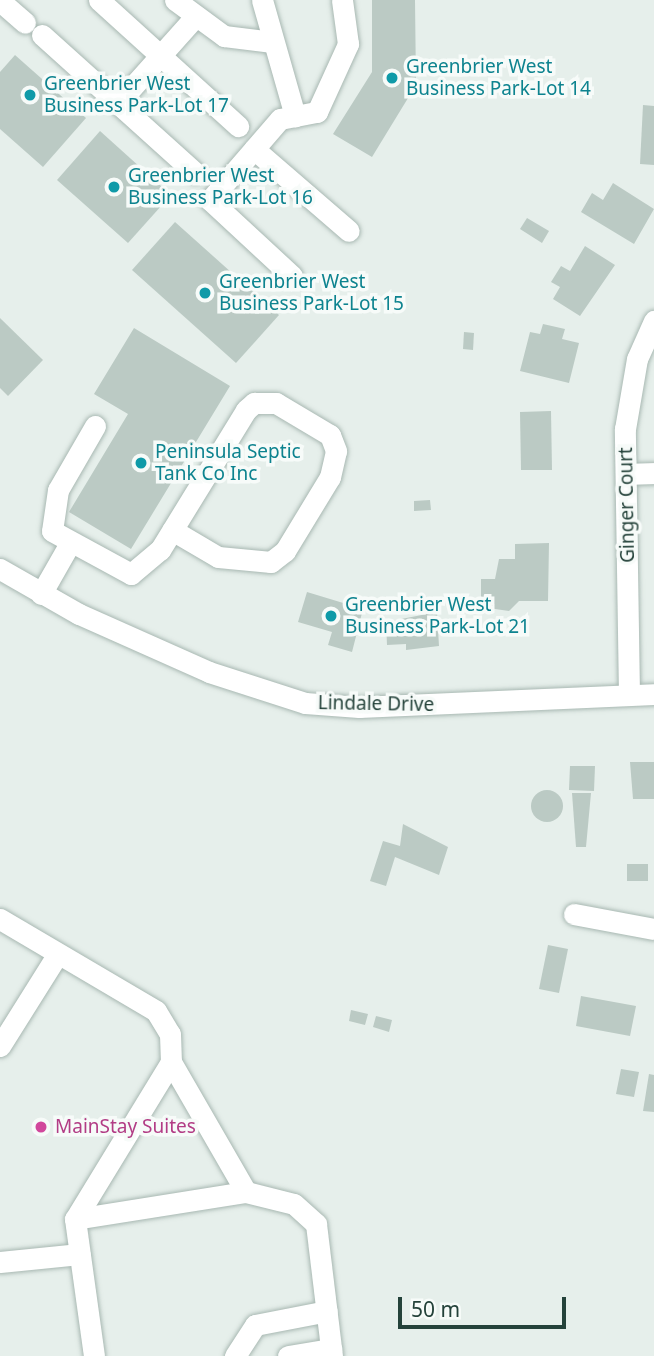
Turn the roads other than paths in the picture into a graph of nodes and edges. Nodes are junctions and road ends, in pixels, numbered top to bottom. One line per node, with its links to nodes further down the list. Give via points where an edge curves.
1 (99, 0): 8 (street)
2 (175, 0): 6 (street)
3 (262, 0): 7 (street)
4 (342, 0): 10 (street, via 348,44 317,111)
5 (0, 1): 9 (street)
6 (194, 18): 7 (street, via 224,36); 8 (street)
7 (273, 42): 10 (street)
8 (160, 55): 9 (street); 11 (street)
9 (118, 103): 13 (street)
10 (295, 116): 12 (street, via 280,119)
11 (238, 125)
12 (254, 149): 14 (street); 15 (street, via 210,200)
13 (195, 173)
14 (349, 231)
15 (292, 276)
16 (654, 321): 19 (street, Ginger Court, via 627,403)
17 (95, 426): 21 (street, via 58,490 50,517 52,531)
18 (654, 473): 19 (street)
19 (626, 474): 25 (street, Ginger Court)
20 (172, 530): 20 (street, via 254,403 276,403 330,435 336,451 330,477 285,551 271,562 218,557); 21 (street, via 153,560 131,574)
21 (69, 545): 23 (street)
22 (0, 569): 23 (street, Lindale Drive)
23 (41, 594): 25 (street, Lindale Drive, via 209,671 305,703 372,707)
24 (654, 694): 25 (street, Lindale Drive)
25 (629, 695)
26 (574, 914): 28 (street)
27 (0, 919): 29 (street)
28 (654, 929)
29 (57, 955): 30 (street); 31 (street, via 166,1020)
30 (0, 1046)
31 (171, 1062): 32 (street); 33 (street)
32 (246, 1192): 33 (street); 36 (street, via 294,1204 316,1224)
33 (75, 1219): 34 (street)
34 (80, 1254): 35 (street); 38 (street)
35 (0, 1262)
36 (327, 1311): 37 (street); 39 (street, via 266,1320)
37 (332, 1353): 40 (street)
38 (94, 1356)
39 (234, 1356)
40 (288, 1356)

